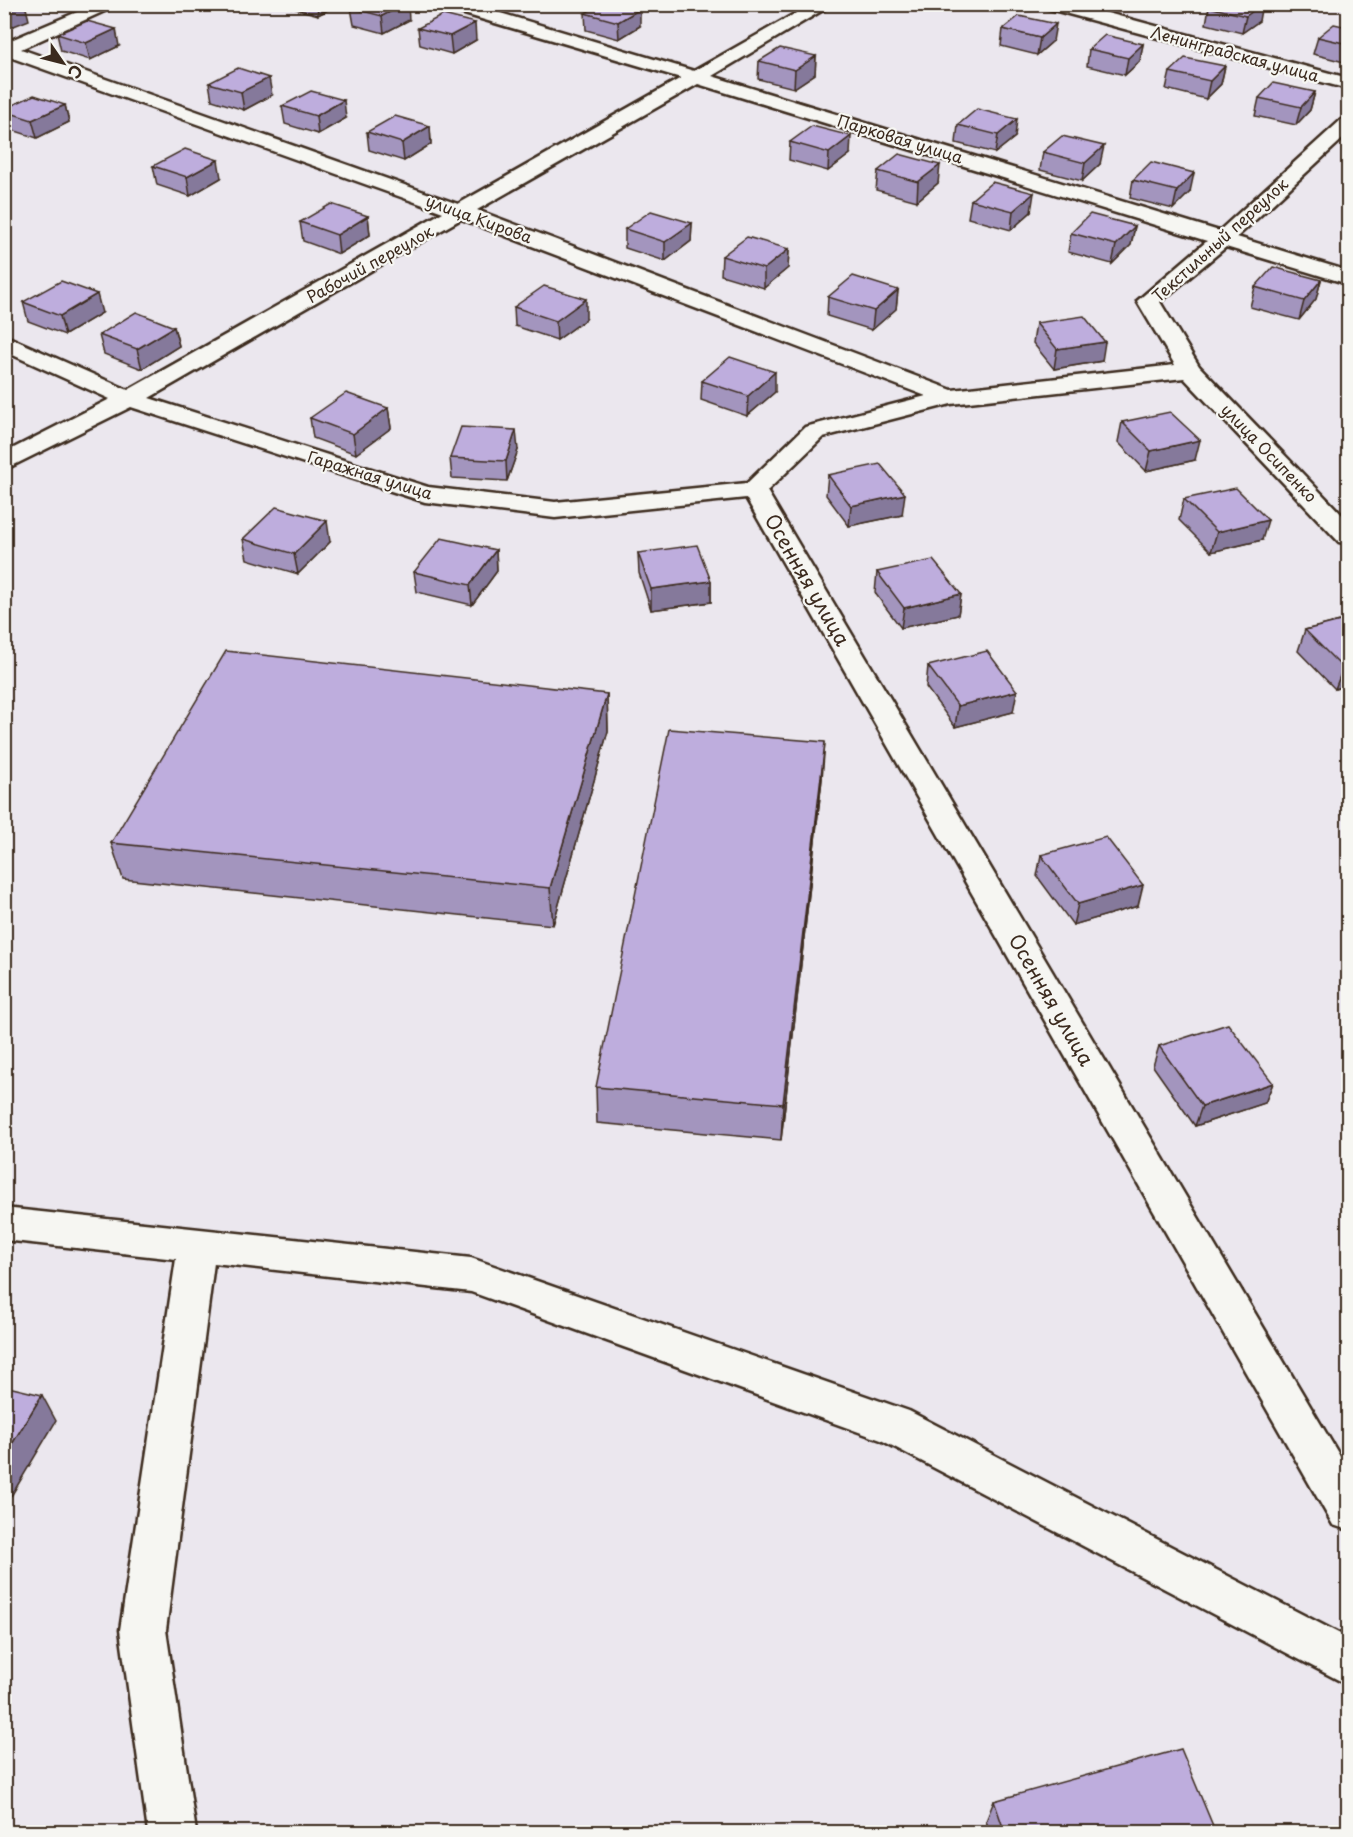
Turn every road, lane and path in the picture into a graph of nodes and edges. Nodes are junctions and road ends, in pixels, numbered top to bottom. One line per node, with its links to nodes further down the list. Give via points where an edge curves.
1 (112, 4): 5 (street)
2 (450, 4): 6 (street, Парковая улица)
3 (825, 4): 6 (street, Рабочий переулок)
4 (1052, 4): 7 (street, Ленинградская улица)
5 (5, 49): 9 (street, улица Кирова)
6 (699, 78): 9 (street, Рабочий переулок); 10 (street, Парковая улица)
7 (1348, 84)
8 (1348, 124): 10 (street, Текстильный переулок)
9 (462, 212): 14 (street, улица Кирова); 15 (street, Рабочий переулок)
10 (1223, 239): 11 (street, Парковая улица); 13 (street, Текстильный переулок, via 1148,302)
11 (1348, 278)
12 (4, 342): 15 (street, Гаражная улица)
13 (1190, 370): 14 (street); 18 (street, улица Осипенко)
14 (950, 397): 17 (street, via 814,432)
15 (129, 399): 16 (street, Рабочий переулок); 17 (street, Гаражная улица, via 425,494 555,510)
16 (4, 463)
17 (754, 490): 21 (street, Осенняя улица)
18 (1348, 536)
19 (4, 1224): 20 (street)
20 (197, 1245): 22 (street, via 471,1275 894,1425); 23 (street, via 143,1630)
21 (1348, 1510)
22 (1348, 1662)
23 (172, 1833)

